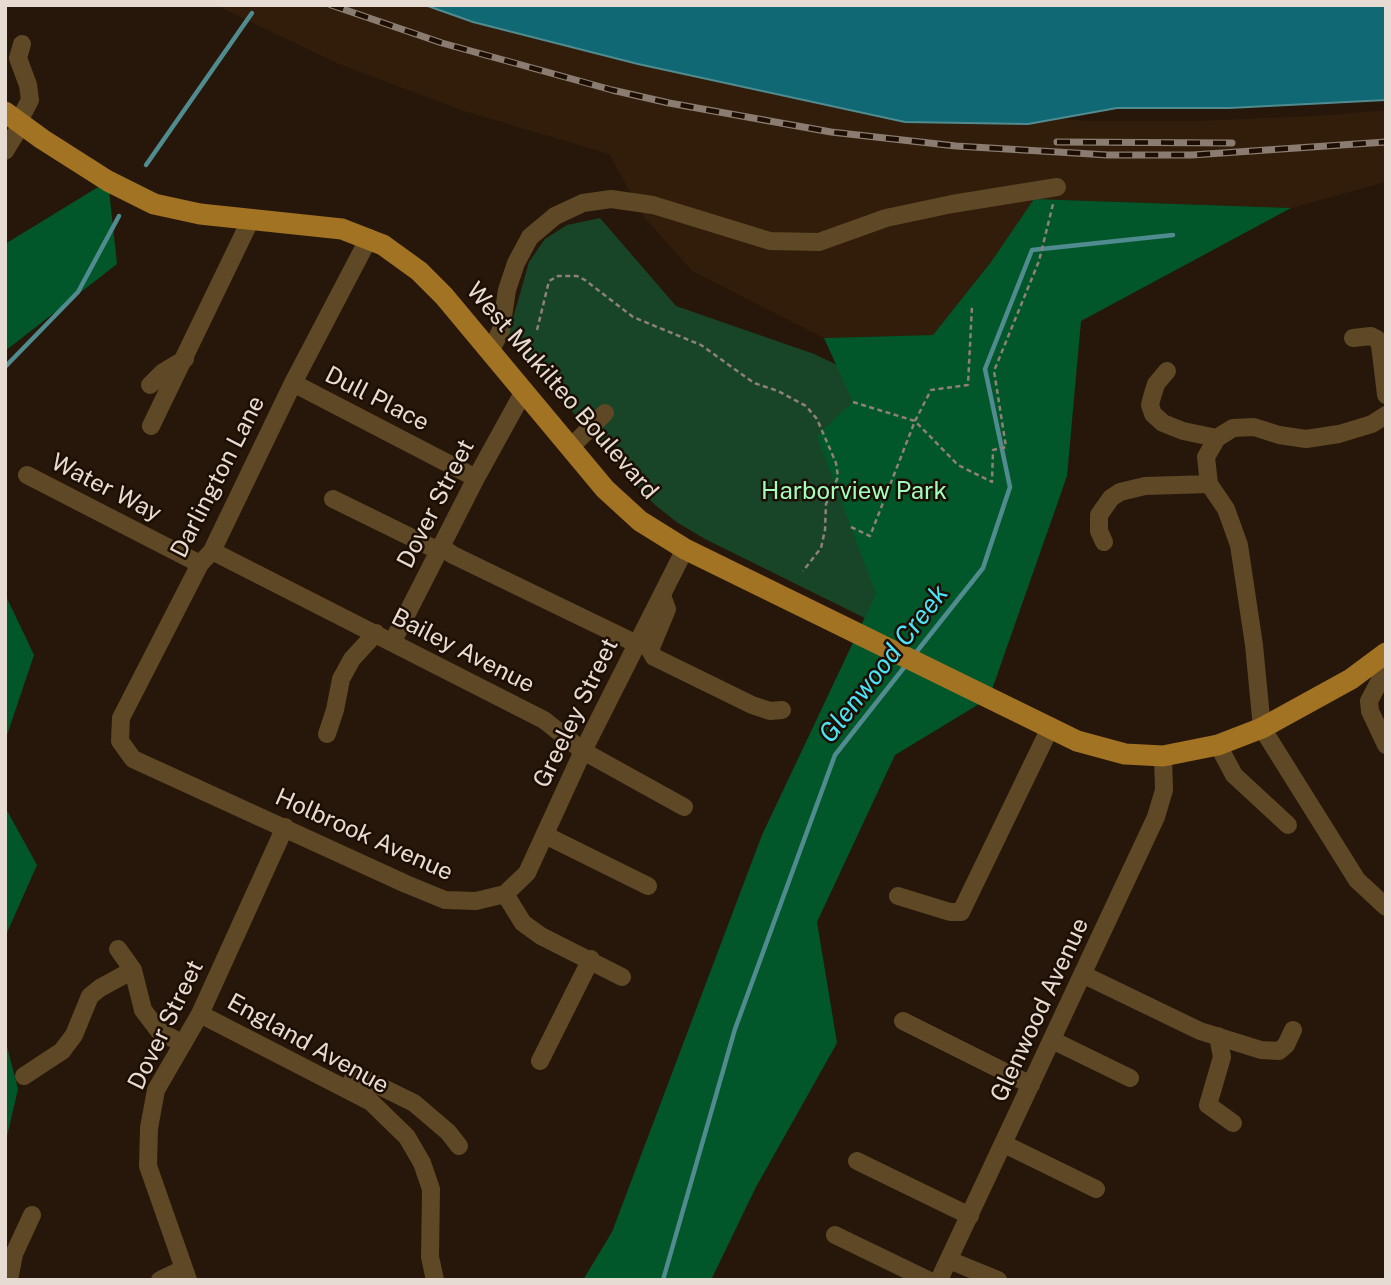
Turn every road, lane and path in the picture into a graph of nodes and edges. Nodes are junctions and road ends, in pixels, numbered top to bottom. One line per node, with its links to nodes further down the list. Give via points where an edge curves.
1 (22, 44): 2 (street, via 18,58 30,100)
2 (15, 120): 3 (street); 5 (main road, West Mukilteo Boulevard, via 108,181 153,204)
3 (5, 150)
4 (1057, 187): 10 (street, via 886,218 819,242 769,241 653,205 611,199 583,203 555,216 530,237 516,263 501,330); 20 (path, via 1039,261 993,371 1006,447 993,450 992,482 958,465)
5 (251, 219): 6 (main road, West Mukilteo Boulevard, via 342,229); 11 (street)
6 (369, 238): 10 (main road, West Mukilteo Boulevard, via 419,271); 13 (street, Darlington Lane)
7 (972, 306): 20 (path, via 968,385 931,390)
8 (537, 330): 33 (path, via 549,281 577,276 633,317 701,345 754,383 806,406 817,419 838,477 826,504 821,548)
9 (1353, 338): 16 (street, via 1377,339)
10 (491, 350): 15 (main road, West Mukilteo Boulevard)
11 (185, 359): 14 (street); 21 (street)
12 (1167, 371): 22 (street, via 1156,384 1150,405 1153,414 1183,431)
13 (293, 383): 25 (street, Dull Place); 32 (street, Darlington Lane)
14 (150, 386)
15 (524, 391): 23 (main road, West Mukilteo Boulevard); 25 (street, Dover Street)
16 (1386, 395)
17 (853, 402): 20 (path)
18 (605, 413): 23 (street)
19 (1386, 415): 22 (street, via 1339,434 1306,439 1254,427 1233,428)
20 (915, 421): 28 (path, via 870,536)
21 (151, 426)
22 (1217, 438): 26 (street, via 1206,457)
23 (570, 447): 31 (main road, West Mukilteo Boulevard, via 622,506)
24 (27, 475): 32 (street, Water Way)
25 (476, 478): 30 (street, Dover Street)
26 (1209, 484): 29 (street, via 1145,486 1120,492 1099,515); 42 (street, via 1226,509 1239,545)
27 (333, 499): 30 (street)
28 (851, 527)
29 (1104, 542)
30 (440, 549): 36 (street, Dover Street); 37 (street)
31 (685, 549): 34 (street, Greeley Street); 41 (main road, West Mukilteo Boulevard)
32 (206, 558): 35 (street, Bailey Avenue); 44 (street, Darlington Lane, via 121,718)
33 (803, 571)
34 (662, 594): 37 (street, Greeley Street); 40 (street, via 667,609 650,650 654,656 752,705)
35 (376, 633): 36 (street, Bailey Avenue); 43 (street, via 341,679)
36 (393, 641): 47 (street, Bailey Avenue, via 544,720)
37 (637, 644): 47 (street, Greeley Street)
38 (1386, 653): 42 (main road, West Mukilteo Boulevard, via 1351,679)
39 (1386, 669): 46 (street, via 1369,702)
40 (782, 710)
41 (1050, 728): 48 (main road, West Mukilteo Boulevard, via 1125,754); 55 (street, via 961,912)
42 (1262, 728): 45 (main road, West Mukilteo Boulevard); 56 (street, via 1357,880)
43 (327, 734)
44 (120, 741): 51 (street, Holbrook Avenue, via 134,759)
45 (1218, 745): 48 (main road, West Mukilteo Boulevard); 50 (street, via 1234,775)
46 (1386, 745)
47 (583, 751): 49 (street, Bailey Avenue); 52 (street, Greeley Street)
48 (1163, 756): 60 (street, Glenwood Avenue, via 1164,790 1156,817)
49 (684, 807)
50 (1288, 825)
51 (285, 827): 54 (street, Holbrook Avenue, via 445,900 476,901); 62 (street, Dover Street)
52 (545, 835): 53 (street); 54 (street, Greeley Street, via 527,873)
53 (649, 886)
54 (505, 894): 58 (street, via 523,923)
55 (898, 896)
56 (1386, 907)
57 (118, 949): 59 (street)
58 (591, 959): 61 (street); 68 (street)
59 (133, 971): 67 (street, via 143,1010 159,1031); 69 (street, via 90,996 62,1051)
60 (1084, 975): 65 (street); 66 (street, Glenwood Avenue)
61 (622, 976)
62 (200, 1014): 67 (street, Dover Street); 72 (street, England Avenue)
63 (903, 1021): 71 (street)
64 (1293, 1030): 65 (street, via 1279,1051)
65 (1218, 1036): 73 (street, via 1222,1057 1208,1104)
66 (1052, 1040): 70 (street); 71 (street, Glenwood Avenue)
67 (183, 1044): 82 (street, Dover Street, via 156,1090 148,1166)
68 (540, 1061)
69 (24, 1076)
70 (1130, 1078)
71 (1031, 1085): 74 (street, Glenwood Avenue)
72 (348, 1089): 75 (street, via 354,1077 361,1077 414,1103); 85 (street, England Avenue, via 371,1102 407,1136 422,1163 430,1189 430,1257)
73 (1233, 1124)
74 (1004, 1144): 77 (street); 79 (street, Glenwood Avenue)
75 (459, 1146)
76 (857, 1161): 79 (street)
77 (1096, 1189)
78 (32, 1215): 83 (street, via 14,1254)
79 (970, 1216): 81 (street, Glenwood Avenue)
80 (835, 1235): 86 (street)
81 (949, 1260): 87 (street, Glenwood Avenue); 88 (street)
82 (185, 1274): 84 (street, Dover Street)
83 (9, 1280)
84 (160, 1280)
85 (435, 1280)
86 (928, 1280)
87 (939, 1280)
88 (998, 1280)

